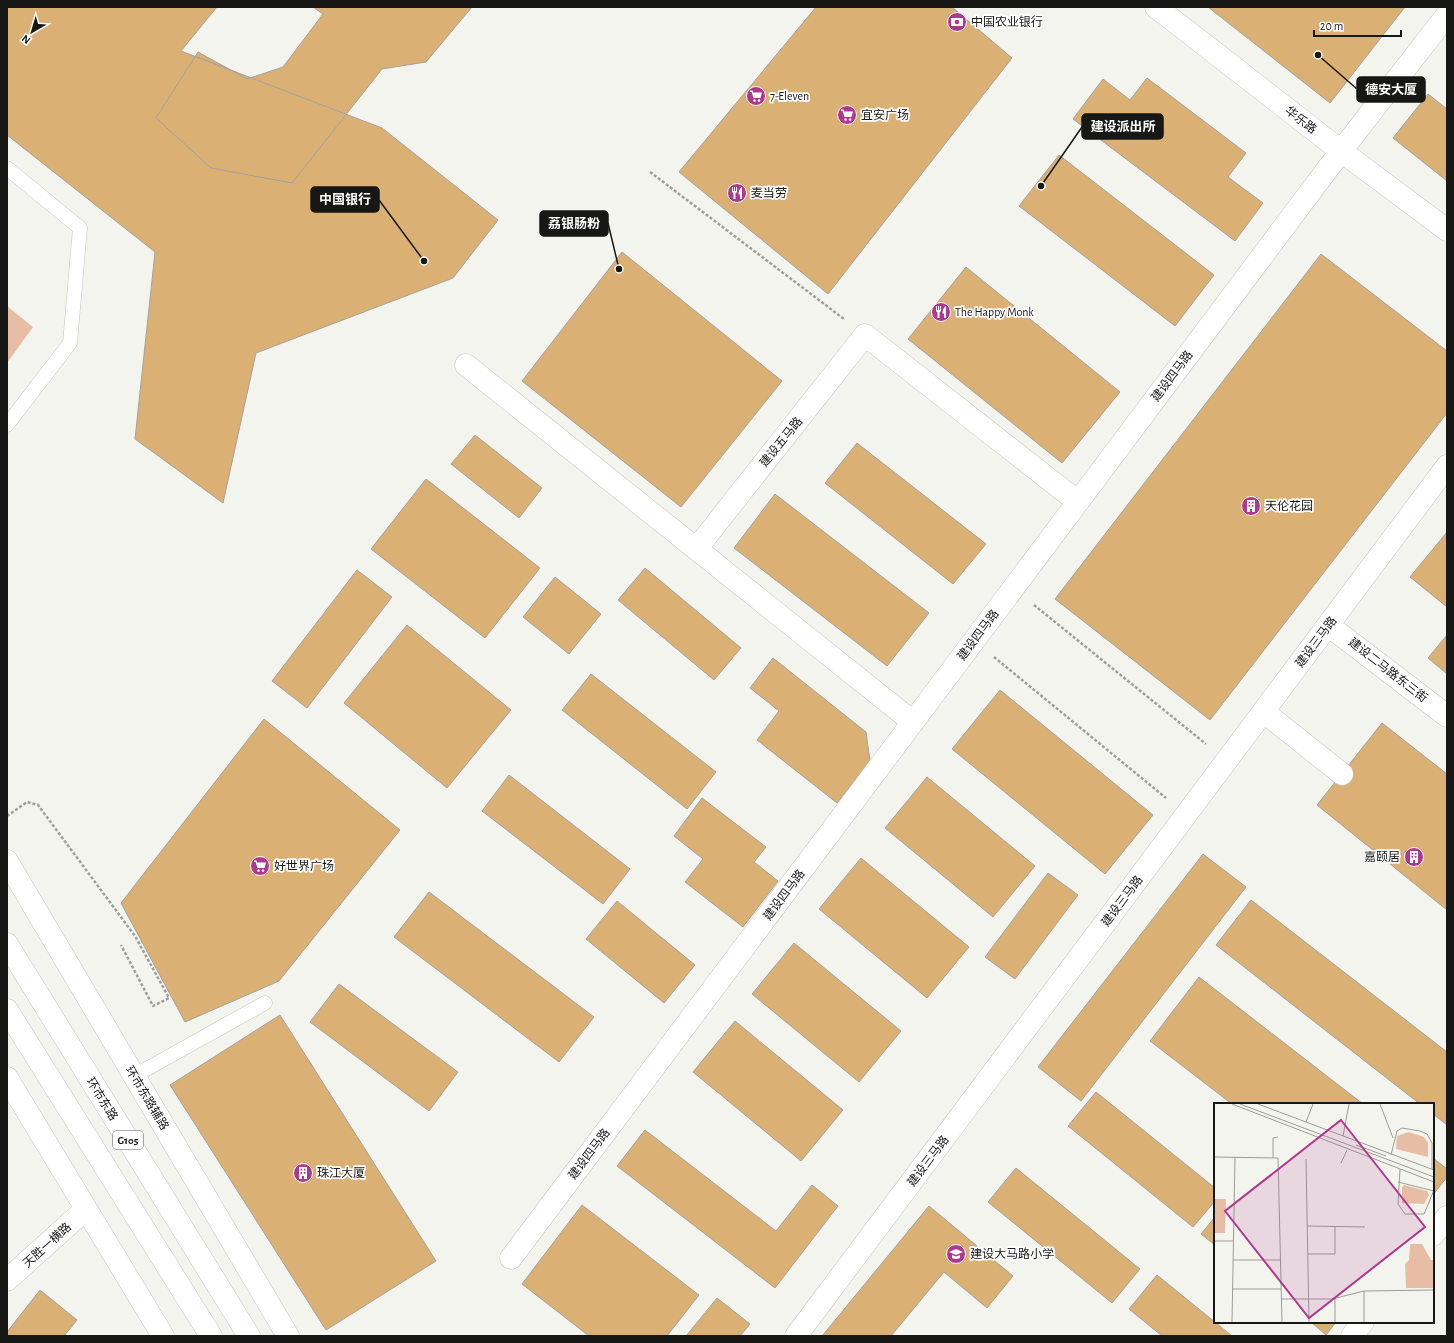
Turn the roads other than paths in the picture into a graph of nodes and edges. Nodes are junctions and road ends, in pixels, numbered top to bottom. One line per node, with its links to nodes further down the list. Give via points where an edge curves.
1 (1156, 7): 3 (main road, 华乐路)
2 (1447, 15): 3 (main road, 建设四马路)
3 (1341, 151): 5 (main road, 华乐路); 9 (main road, 建设四马路)
4 (7, 168): 7 (lane, via 80,228 70,343)
5 (1447, 230)
6 (466, 365): 10 (main road)
7 (7, 425)
8 (1447, 466): 11 (main road, 建设三马路)
9 (1078, 502): 10 (main road, 建设五马路, via 866,336); 14 (main road, 建设四马路)
10 (697, 548): 14 (main road)
11 (1328, 624): 12 (main road, 建设三马路); 13 (main road, 建设二马路东三街)
12 (1264, 712): 15 (main road); 32 (main road, 建设三马路)
13 (1447, 716)
14 (913, 722): 25 (main road, 建设四马路)
15 (1342, 774)
16 (7, 860): 20 (main road, 环市东路辅路)
17 (7, 944): 30 (main road, 环市东路 / G105)
18 (265, 1003): 20 (lane)
19 (7, 1010): 29 (main road, G105)
20 (134, 1076): 31 (main road, 环市东路辅路)
21 (7, 1078): 22 (main road)
22 (86, 1209): 26 (main road, 天胜一横路); 28 (main road)
23 (1447, 1217): 24 (main road)
24 (1434, 1234)
25 (511, 1258)
26 (7, 1280)
27 (1362, 1323): 33 (main road)
28 (163, 1336)
29 (211, 1336)
30 (249, 1336)
31 (288, 1336)
32 (796, 1336)
33 (1352, 1336)

